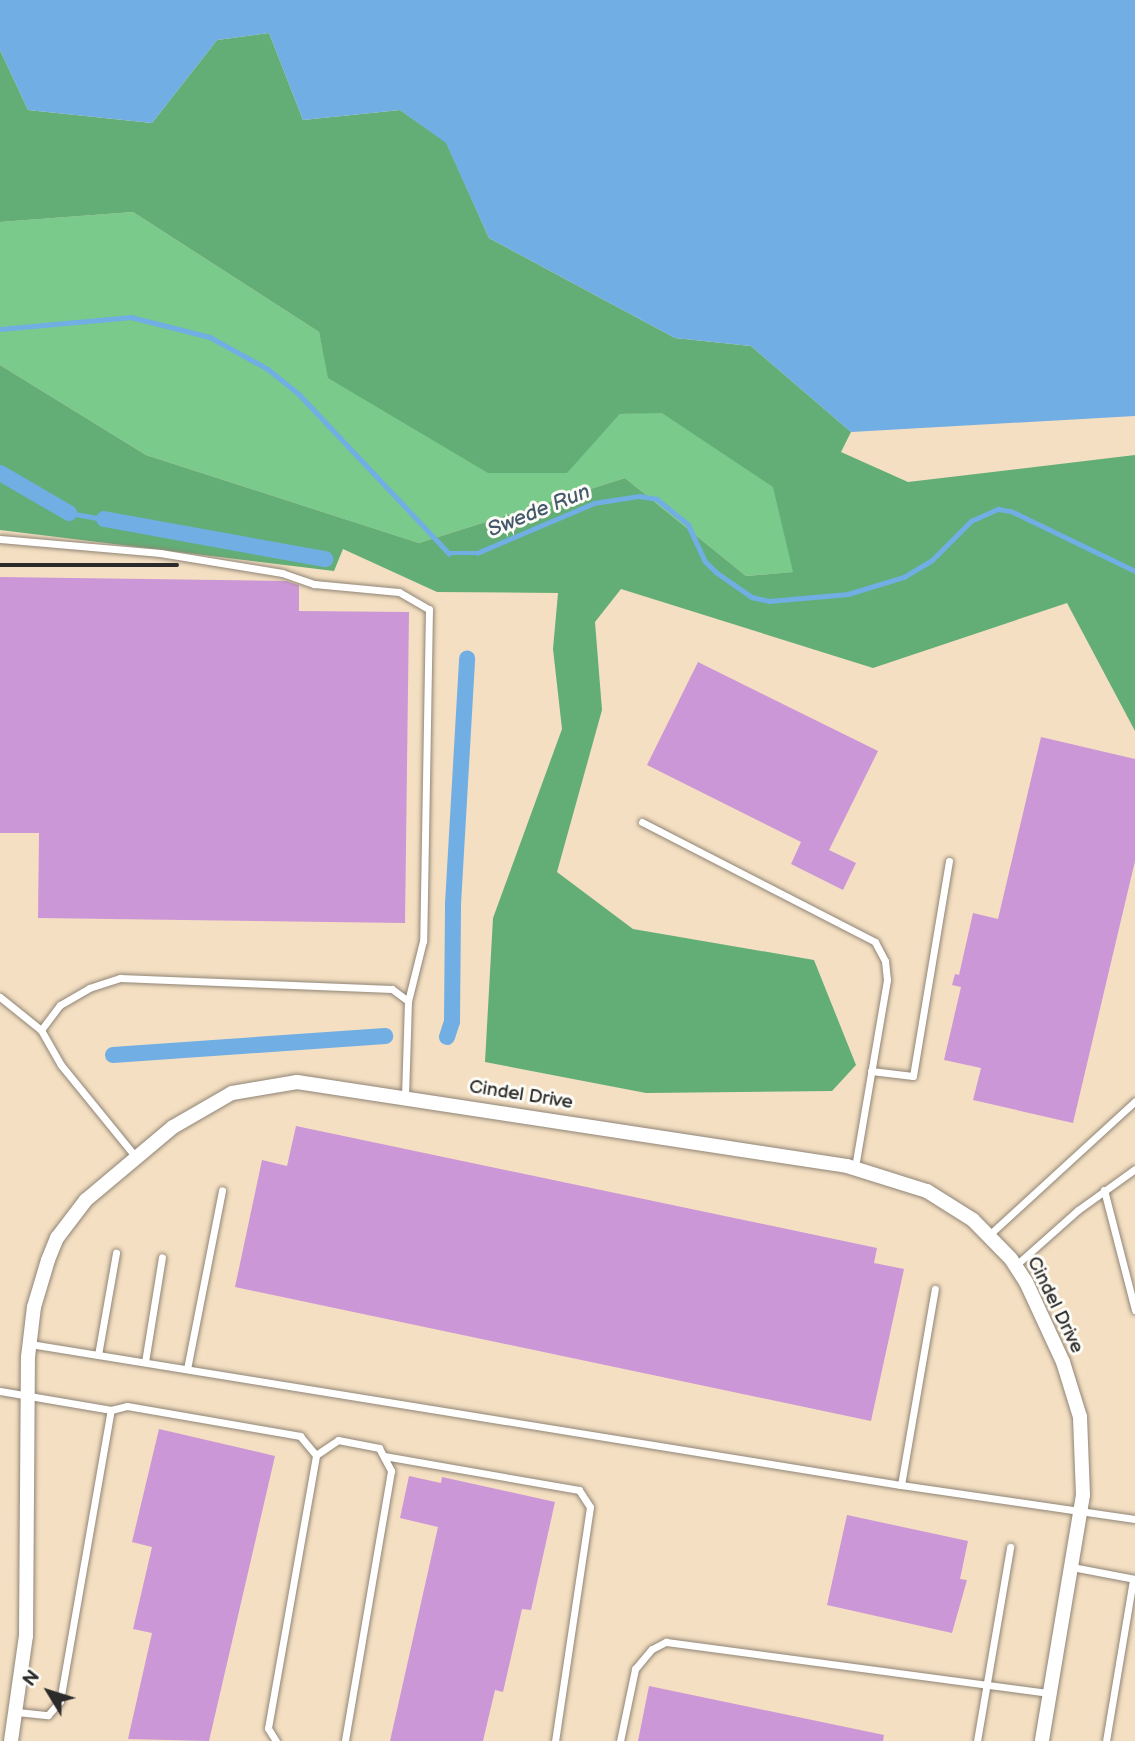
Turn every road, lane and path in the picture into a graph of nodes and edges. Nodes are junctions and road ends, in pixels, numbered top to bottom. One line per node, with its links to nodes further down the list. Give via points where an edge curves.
1 (0, 539): 5 (lane, via 160,553 282,573 314,584 399,592 429,609 423,941)
2 (642, 822): 7 (lane, via 875,942 885,961 887,980)
3 (949, 861): 7 (lane, via 913,1076)
4 (0, 997): 6 (lane)
5 (408, 1000): 6 (lane, via 392,989 120,978 89,988 60,1005); 8 (lane)
6 (41, 1030): 10 (lane, via 61,1065)
7 (872, 1071): 11 (lane)
8 (405, 1097): 10 (street, Cindel Drive, via 297,1082 253,1087 212,1103); 11 (street, Cindel Drive)
9 (1135, 1101): 15 (lane)
10 (135, 1156): 21 (street, Cindel Drive, via 86,1200 57,1238 40,1283)
11 (855, 1168): 15 (street, Cindel Drive, via 927,1191)
12 (1135, 1169): 14 (lane)
13 (222, 1190): 24 (lane)
14 (1104, 1190): 18 (lane); 20 (lane)
15 (989, 1235): 18 (street, Cindel Drive)
16 (116, 1253): 22 (lane)
17 (162, 1257): 23 (lane)
18 (1015, 1266): 31 (street, Cindel Drive, via 1052,1335 1077,1408 1084,1454)
19 (935, 1289): 30 (lane)
20 (1135, 1310)
21 (30, 1344): 22 (lane); 26 (street, Cindel Drive)
22 (98, 1355): 23 (lane)
23 (145, 1362): 24 (lane)
24 (187, 1369): 30 (lane)
25 (0, 1391): 26 (lane)
26 (28, 1394): 27 (lane); 38 (street, Cindel Drive, via 26,1636)
27 (111, 1410): 28 (lane, via 127,1406 300,1436); 38 (lane, via 61,1701 48,1714)
28 (316, 1455): 29 (lane, via 338,1440 379,1448); 40 (lane, via 268,1728)
29 (384, 1457): 41 (lane, via 391,1471); 42 (lane, via 579,1490 590,1507)
30 (901, 1485): 31 (lane)
31 (1081, 1514): 32 (lane); 34 (street, Cindel Drive)
32 (1135, 1519)
33 (1010, 1547): 36 (lane)
34 (1072, 1567): 35 (lane); 37 (street, Cindel Drive)
35 (1134, 1579): 46 (lane)
36 (986, 1684): 37 (lane); 43 (lane, via 666,1642 652,1649 635,1669); 44 (lane)
37 (1050, 1694): 45 (street, Cindel Drive)
38 (17, 1712): 39 (street, Cindel Drive)
39 (11, 1741)
40 (276, 1741)
41 (345, 1741)
42 (555, 1741)
43 (620, 1741)
44 (977, 1741)
45 (1042, 1741)
46 (1106, 1741)

